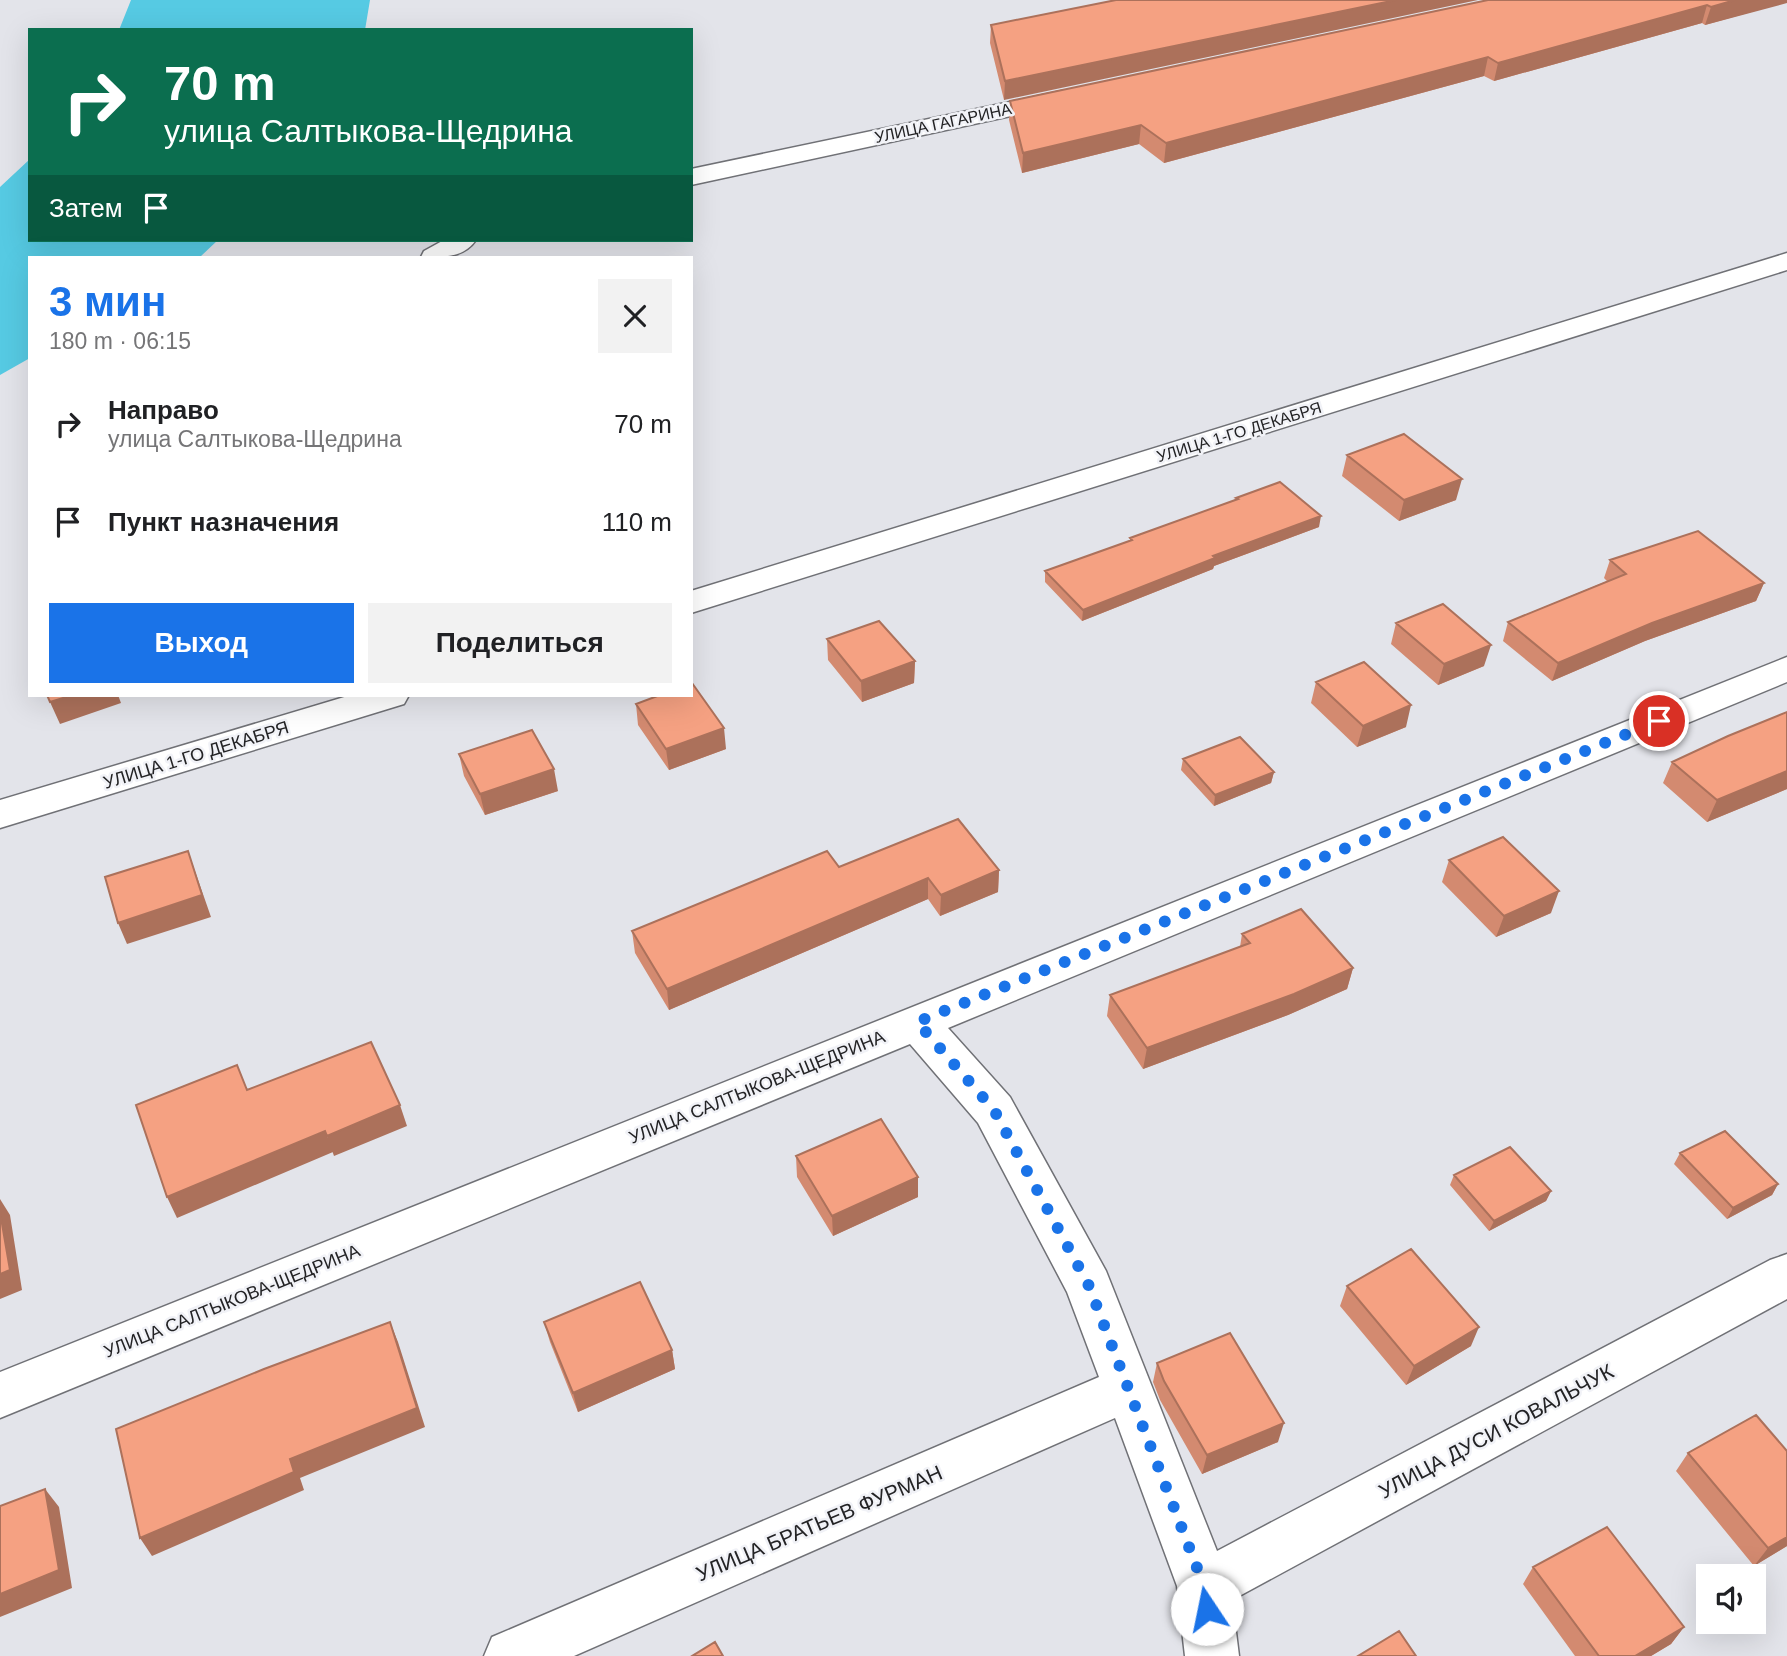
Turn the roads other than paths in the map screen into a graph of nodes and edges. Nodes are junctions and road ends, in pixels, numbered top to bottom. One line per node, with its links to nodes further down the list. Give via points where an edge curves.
1 (1087, 93): 2 (street, УЛИЦА ГАГАРИНА)
2 (693, 177)
3 (460, 242): 4 (street)
4 (436, 256)
5 (1787, 261): 6 (street, УЛИЦА 1-ГО ДЕКАБРЯ)
6 (693, 601)
7 (1787, 669): 10 (street, УЛИЦА САЛТЫКОВА-ЩЕДРИНА)
8 (384, 697): 9 (street, УЛИЦА 1-ГО ДЕКАБРЯ)
9 (0, 814)
10 (917, 1022): 12 (street, via 994,1110 1089,1286); 13 (street, УЛИЦА САЛТЫКОВА-ЩЕДРИНА)
11 (1787, 1275): 14 (street, УЛИЦА ДУСИ КОВАЛЬЧУК)
12 (1127, 1389): 14 (street); 15 (street, УЛИЦА БРАТЬЕВ ФУРМАН)
13 (0, 1395)
14 (1204, 1586): 16 (street)
15 (511, 1656)
16 (1212, 1656)

